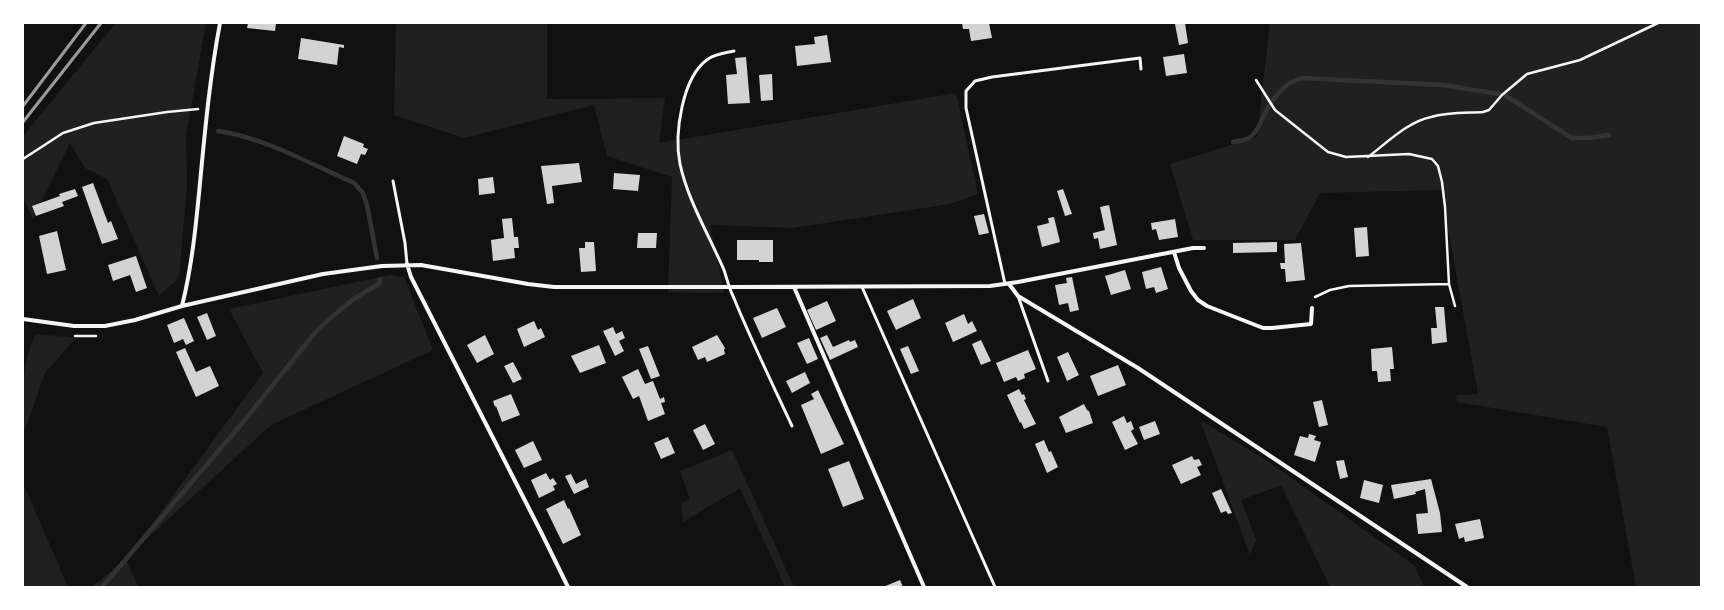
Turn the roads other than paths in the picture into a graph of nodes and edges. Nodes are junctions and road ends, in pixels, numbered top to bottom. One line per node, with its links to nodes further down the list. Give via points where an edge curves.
1 (220, 23): 13 (street, via 193,249)
2 (734, 51): 11 (lane, via 708,59 693,75 684,101 678,136 679,157 685,180)
3 (1142, 69): 8 (lane, via 1140,58 992,77 976,81 966,91 966,108)
4 (393, 181): 7 (lane)
5 (1204, 248): 6 (street)
6 (1174, 252): 8 (street); 14 (street, via 1182,273 1198,300 1258,327 1311,324)
7 (407, 264): 11 (street, via 539,286); 13 (street, via 340,271); 18 (street)
8 (1007, 284): 9 (street); 12 (street)
9 (862, 286): 10 (street); 20 (lane)
10 (794, 287): 11 (street); 19 (street)
11 (729, 288): 17 (lane)
12 (1018, 296): 16 (lane); 21 (street, via 1145,372)
13 (182, 306): 15 (street, via 105,326 74,326)
14 (1312, 308)
15 (23, 319)
16 (1048, 381)
17 (792, 426)
18 (568, 587)
19 (924, 587)
20 (995, 587)
21 (1467, 587)

